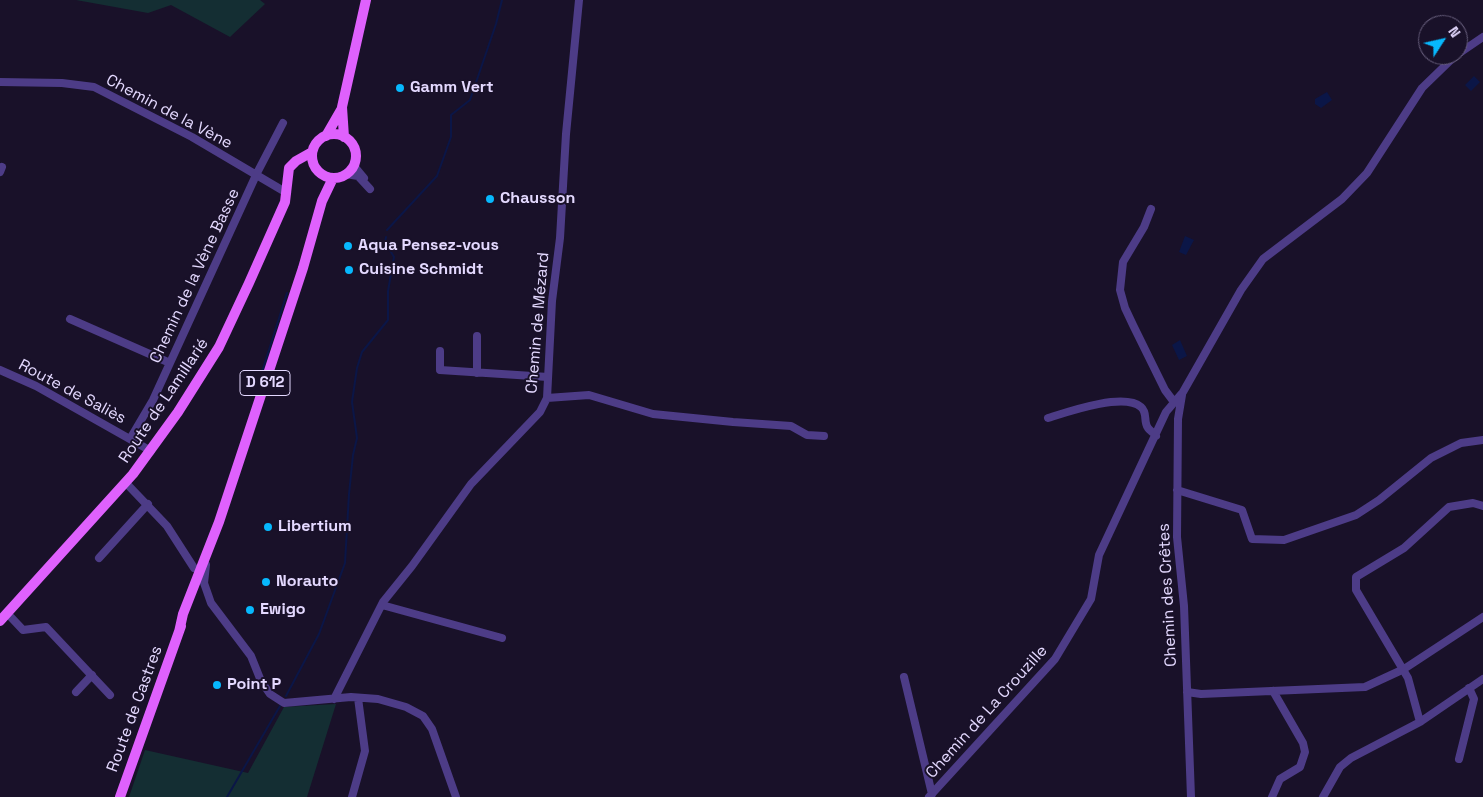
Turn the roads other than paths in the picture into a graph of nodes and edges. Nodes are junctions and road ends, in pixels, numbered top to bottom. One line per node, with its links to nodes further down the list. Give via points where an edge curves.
1 (366, 0): 7 (main road)
2 (579, 0): 27 (street, Chemin de Mézard)
3 (1483, 37): 4 (street)
4 (1468, 47)
5 (1446, 65): 28 (street, via 1422,88 1367,173 1342,199 1263,259 1241,290)
6 (0, 82): 16 (street, Chemin de la Vène, via 94,87 192,137)
7 (342, 107): 9 (main road); 10 (main road)
8 (283, 123): 16 (street, Chemin de la Vène Basse)
9 (326, 136): 10 (main road); 11 (main road, via 318,141)
10 (344, 137): 13 (main road, via 356,153)
11 (312, 152): 12 (main road); 14 (main road)
12 (294, 163): 14 (main road); 18 (main road, Route de Lamillarié, via 287,172)
13 (354, 166): 15 (main road); 15 (street, via 370,189 358,176)
14 (317, 170): 17 (main road); 20 (main road, Route de Castres / D 612, via 318,199)
15 (346, 174): 17 (main road)
16 (256, 176): 18 (street, Chemin de la Vène); 24 (street, Chemin de la Vène Basse)
17 (333, 178): 20 (main road, Route de Castres / D 612, via 322,201)
18 (287, 193): 36 (main road, Route de Lamillarié, via 219,347)
19 (1151, 208): 30 (street, via 1124,262 1120,290 1125,308 1165,390)
20 (294, 295): 41 (main road, Route de Castres / D 612)
21 (70, 319): 24 (street)
22 (477, 336): 26 (street)
23 (440, 351): 26 (street, via 440,370)
24 (170, 362): 34 (street, Chemin de la Vène Basse)
25 (0, 370): 34 (street, Route de Saliès, via 36,386)
26 (476, 373): 27 (street)
27 (548, 377): 29 (street, Chemin de Mézard)
28 (1183, 392): 30 (street, Chemin de La Crouzille); 38 (street, Chemin des Crêtes, via 1178,418)
29 (547, 398): 32 (street, via 589,395 653,414 791,426 807,435); 46 (street, Chemin de Mézard, via 540,412 471,484)
30 (1175, 401): 33 (street, Chemin de La Crouzille, via 1166,412)
31 (1048, 418): 33 (street, via 1091,405 1129,402 1145,412 1148,429)
32 (824, 436)
33 (1156, 436): 64 (street, Chemin de La Crouzille, via 1099,555 1091,599 1056,659)
34 (130, 439): 36 (street, Route de Saliès)
35 (1483, 440): 38 (street, via 1461,443 1431,458 1356,515 1284,540 1252,539 1242,510)
36 (151, 451): 37 (main road, Route de Lamillarié)
37 (126, 483): 39 (street); 47 (main road, Route de Lamillarié)
38 (1177, 490): 58 (street, Chemin des Crêtes)
39 (148, 504): 42 (street); 43 (street, via 175,537)
40 (1483, 506): 51 (street, via 1473,503 1449,507 1404,548 1356,577 1356,590)
41 (210, 544): 44 (main road, Route de Castres / D 612); 45 (street, via 204,583)
42 (99, 558)
43 (194, 568)
44 (196, 583): 45 (street, via 197,591); 65 (main road, Route de Castres / D 612)
45 (210, 602): 61 (street, via 251,656 270,694 284,703)
46 (382, 605): 50 (street); 61 (street, Chemin de Mézard)
47 (7, 613): 49 (main road, Route de Lamillarié); 52 (street, via 23,630 46,627)
48 (1483, 617): 51 (street)
49 (0, 621)
50 (502, 638)
51 (1404, 669): 56 (street, via 1365,687); 62 (street)
52 (92, 676): 57 (street); 59 (street)
53 (904, 677): 64 (street)
54 (1483, 679): 55 (street)
55 (1469, 688): 62 (street); 63 (street, via 1474,699)
56 (1273, 691): 58 (street); 69 (street, via 1305,752 1300,767 1280,779)
57 (76, 692)
58 (1187, 692): 68 (street, Chemin des Crêtes)
59 (110, 695)
60 (358, 698): 61 (street); 66 (street, via 365,751); 67 (street, via 406,706 423,716 432,729)
61 (334, 699)
62 (1420, 722): 70 (street, via 1351,758 1340,767)
63 (1459, 759)
64 (931, 795)
65 (120, 797)
66 (352, 797)
67 (456, 797)
68 (1191, 797)
69 (1272, 797)
70 (1323, 797)

